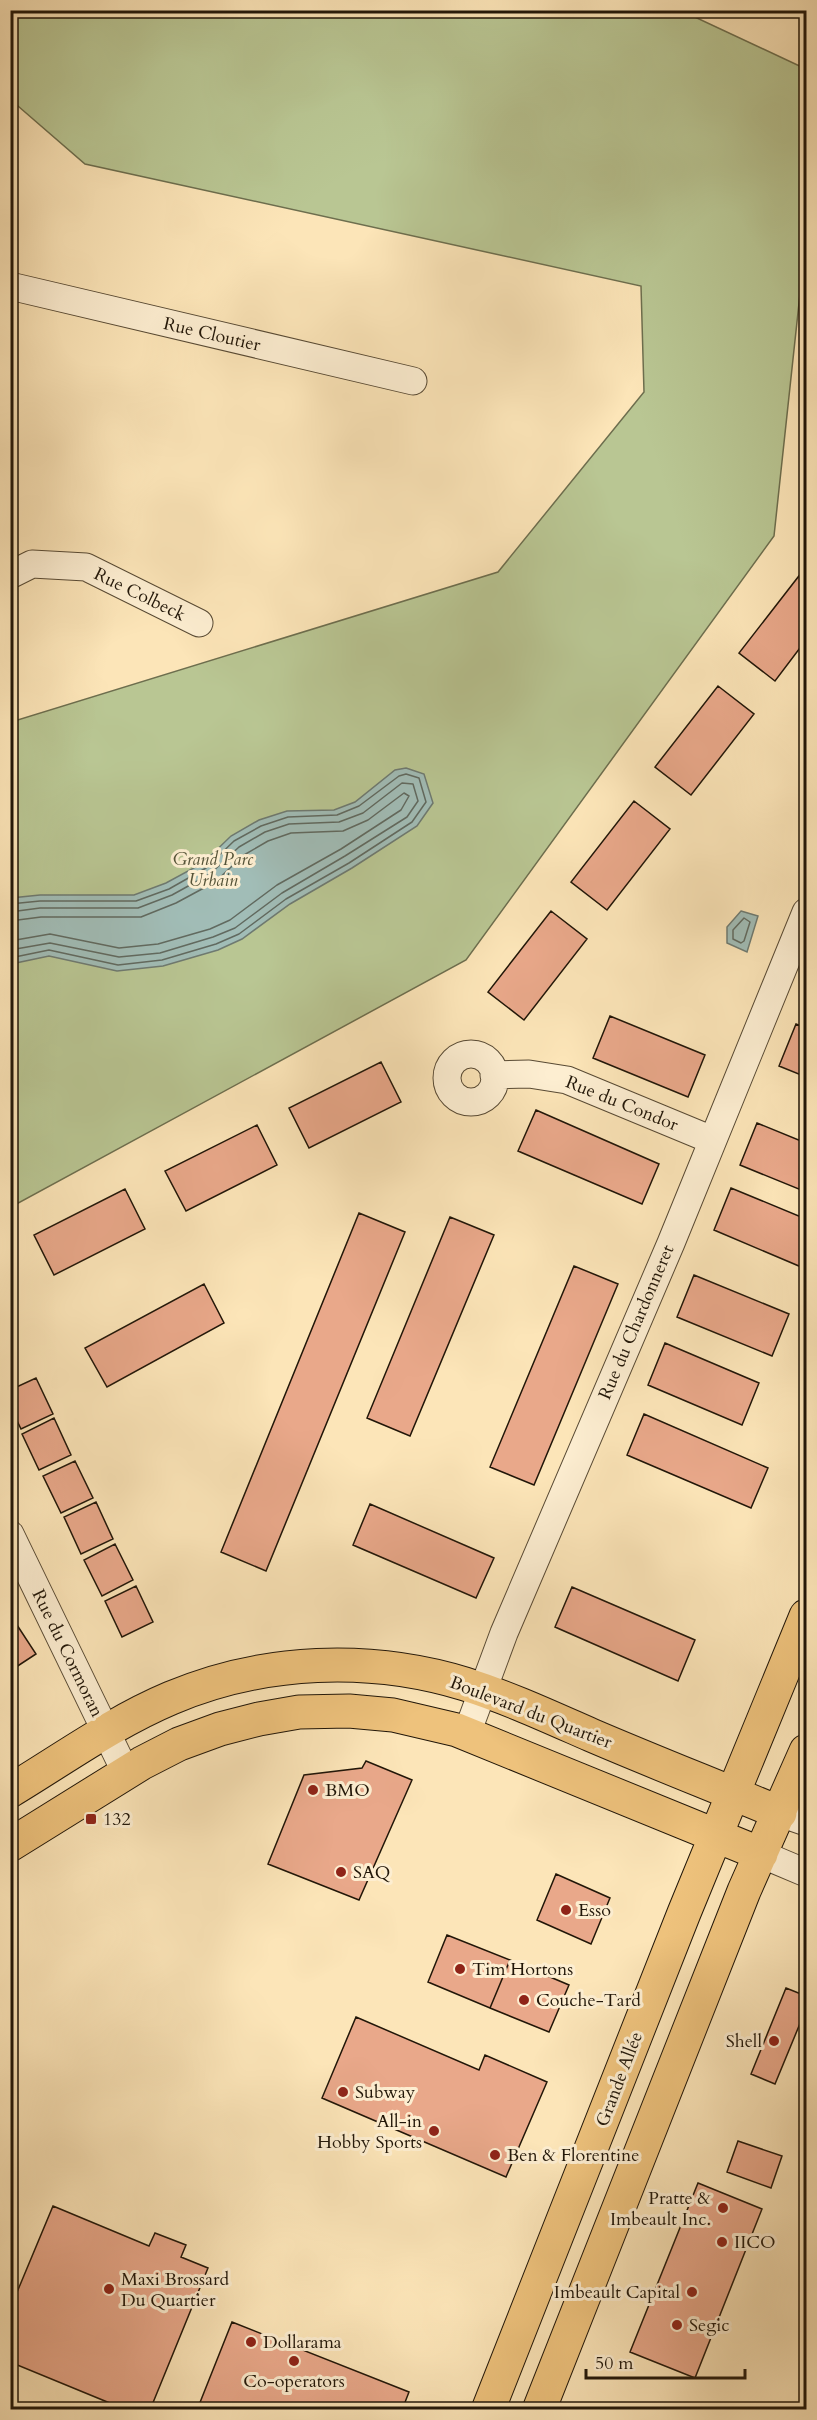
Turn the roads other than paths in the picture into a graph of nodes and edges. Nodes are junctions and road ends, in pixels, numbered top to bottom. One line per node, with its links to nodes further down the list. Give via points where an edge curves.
1 (10, 286): 2 (street, Rue Cloutier)
2 (413, 381)
3 (10, 575): 4 (street, Rue Colbeck, via 32,564 86,567)
4 (199, 623)
5 (807, 912): 7 (street, Rue du Chardonneret)
6 (494, 1075): 7 (street, Rue du Condor, via 529,1074 567,1080)
7 (712, 1140): 11 (street, Rue du Chardonneret)
8 (10, 1534): 9 (street, Rue du Cormoran)
9 (18, 1571): 12 (street, Rue du Cormoran)
10 (807, 1616): 17 (main road, Grande Allée)
11 (483, 1690): 12 (main road, Boulevard du Quartier, via 376,1667 296,1667 190,1690); 13 (street, Rue du Chardonneret); 17 (main road, Boulevard du Quartier)
12 (106, 1731): 15 (street, Rue du Cormoran); 16 (main road, Boulevard du Quartier)
13 (467, 1733): 15 (main road, via 379,1713 299,1712 210,1733 161,1752); 19 (main road)
14 (807, 1751): 18 (main road)
15 (126, 1773): 20 (main road)
16 (10, 1791)
17 (734, 1794): 18 (main road, Boulevard du Quartier); 19 (main road, Grande Allée)
18 (794, 1817): 21 (main road)
19 (716, 1836): 21 (main road); 23 (main road, Grande Allée)
20 (10, 1845)
21 (761, 1854): 22 (street); 24 (main road)
22 (807, 1873)
23 (488, 2409)
24 (539, 2409)

